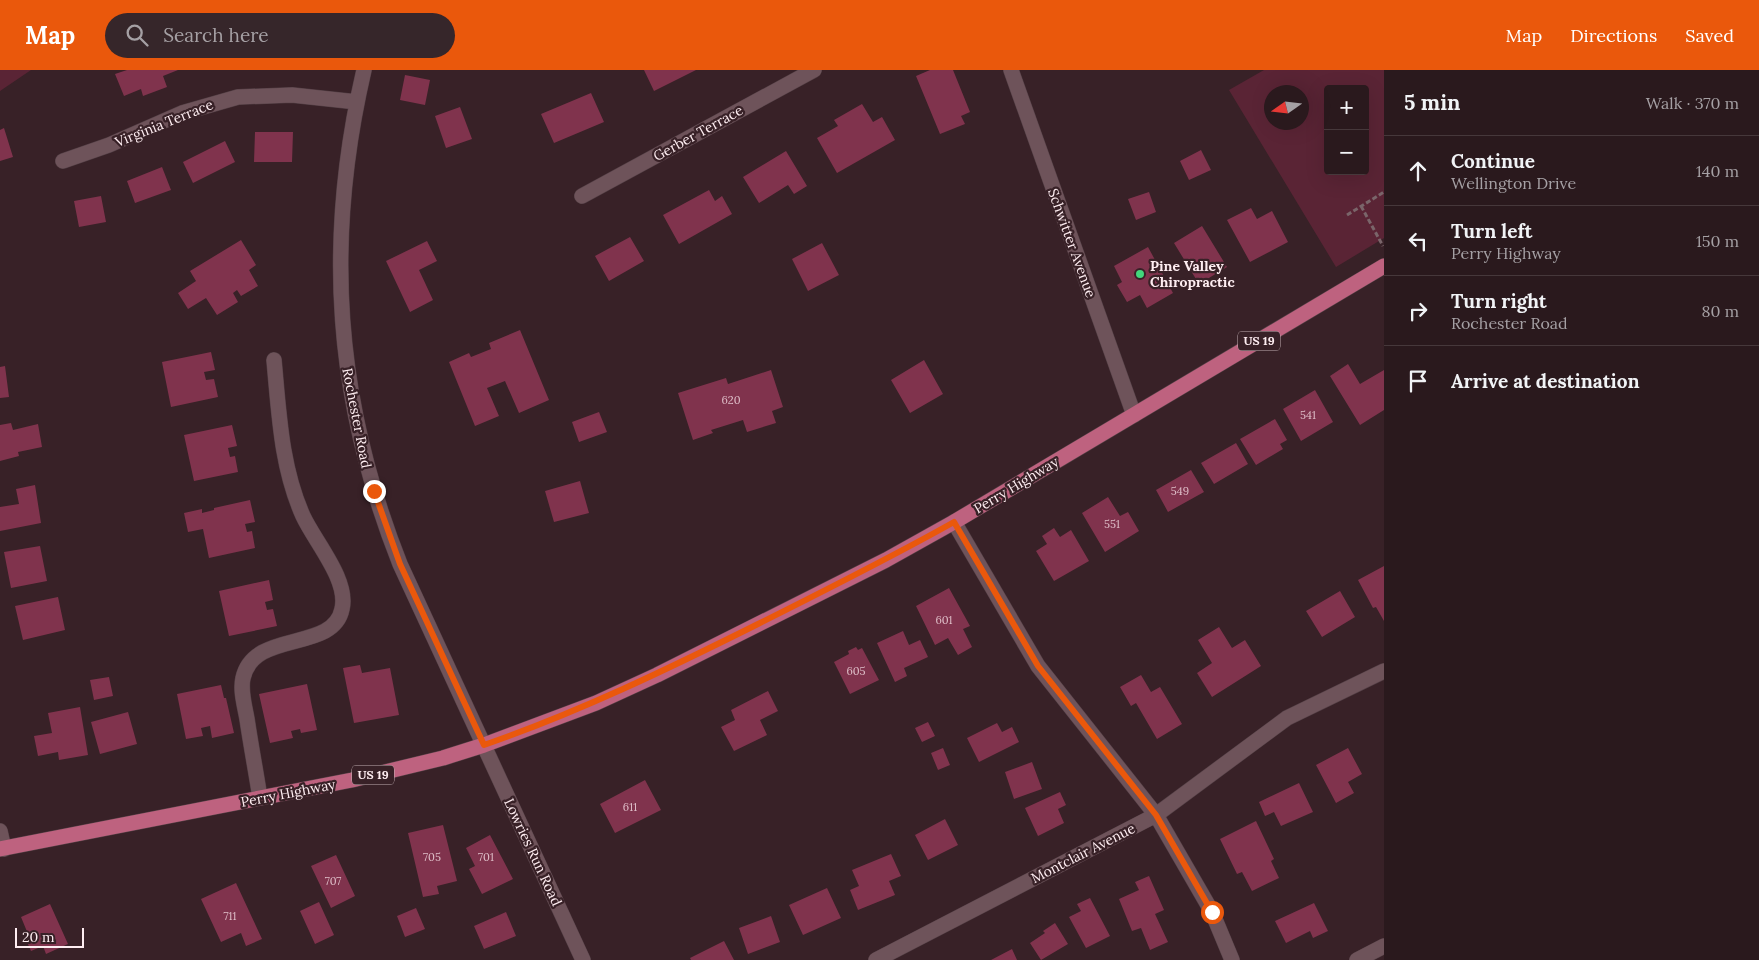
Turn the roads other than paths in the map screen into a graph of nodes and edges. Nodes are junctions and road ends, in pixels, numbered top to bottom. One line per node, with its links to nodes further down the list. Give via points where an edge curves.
1 (364, 70): 4 (street, Rochester Road)
2 (814, 70): 6 (street, Gerber Terrace)
3 (1011, 70): 9 (street, Schwitter Avenue)
4 (357, 102): 5 (street, Virginia Terrace, via 292,95 238,97 182,113 110,145); 12 (street, Rochester Road, via 344,187 340,262 344,343 355,419 389,536)
5 (63, 161)
6 (582, 196)
7 (1384, 266): 9 (main road, Perry Highway / US 19)
8 (274, 360): 13 (street, via 281,436 289,479 304,518 336,574 343,598 339,618 333,625 314,635 262,652 246,669 242,689)
9 (1134, 415): 10 (main road, Perry Highway / US 19)
10 (954, 522): 12 (main road, Perry Highway / US 19, via 886,560 657,675 596,703); 14 (street, via 1038,666)
11 (1384, 670): 14 (street, Montclair Avenue, via 1287,718)
12 (484, 745): 13 (main road, Perry Highway / US 19, via 398,770); 19 (street, Lowries Run Road)
13 (260, 798): 16 (main road, Perry Highway / US 19)
14 (1156, 815): 18 (street, Montclair Avenue); 21 (street, via 1212,912)
15 (0, 831): 16 (street)
16 (2, 849)
17 (1384, 946): 22 (street)
18 (904, 953): 20 (street, Montclair Avenue)
19 (583, 960)
20 (876, 960)
21 (1232, 960)
22 (1357, 960)

